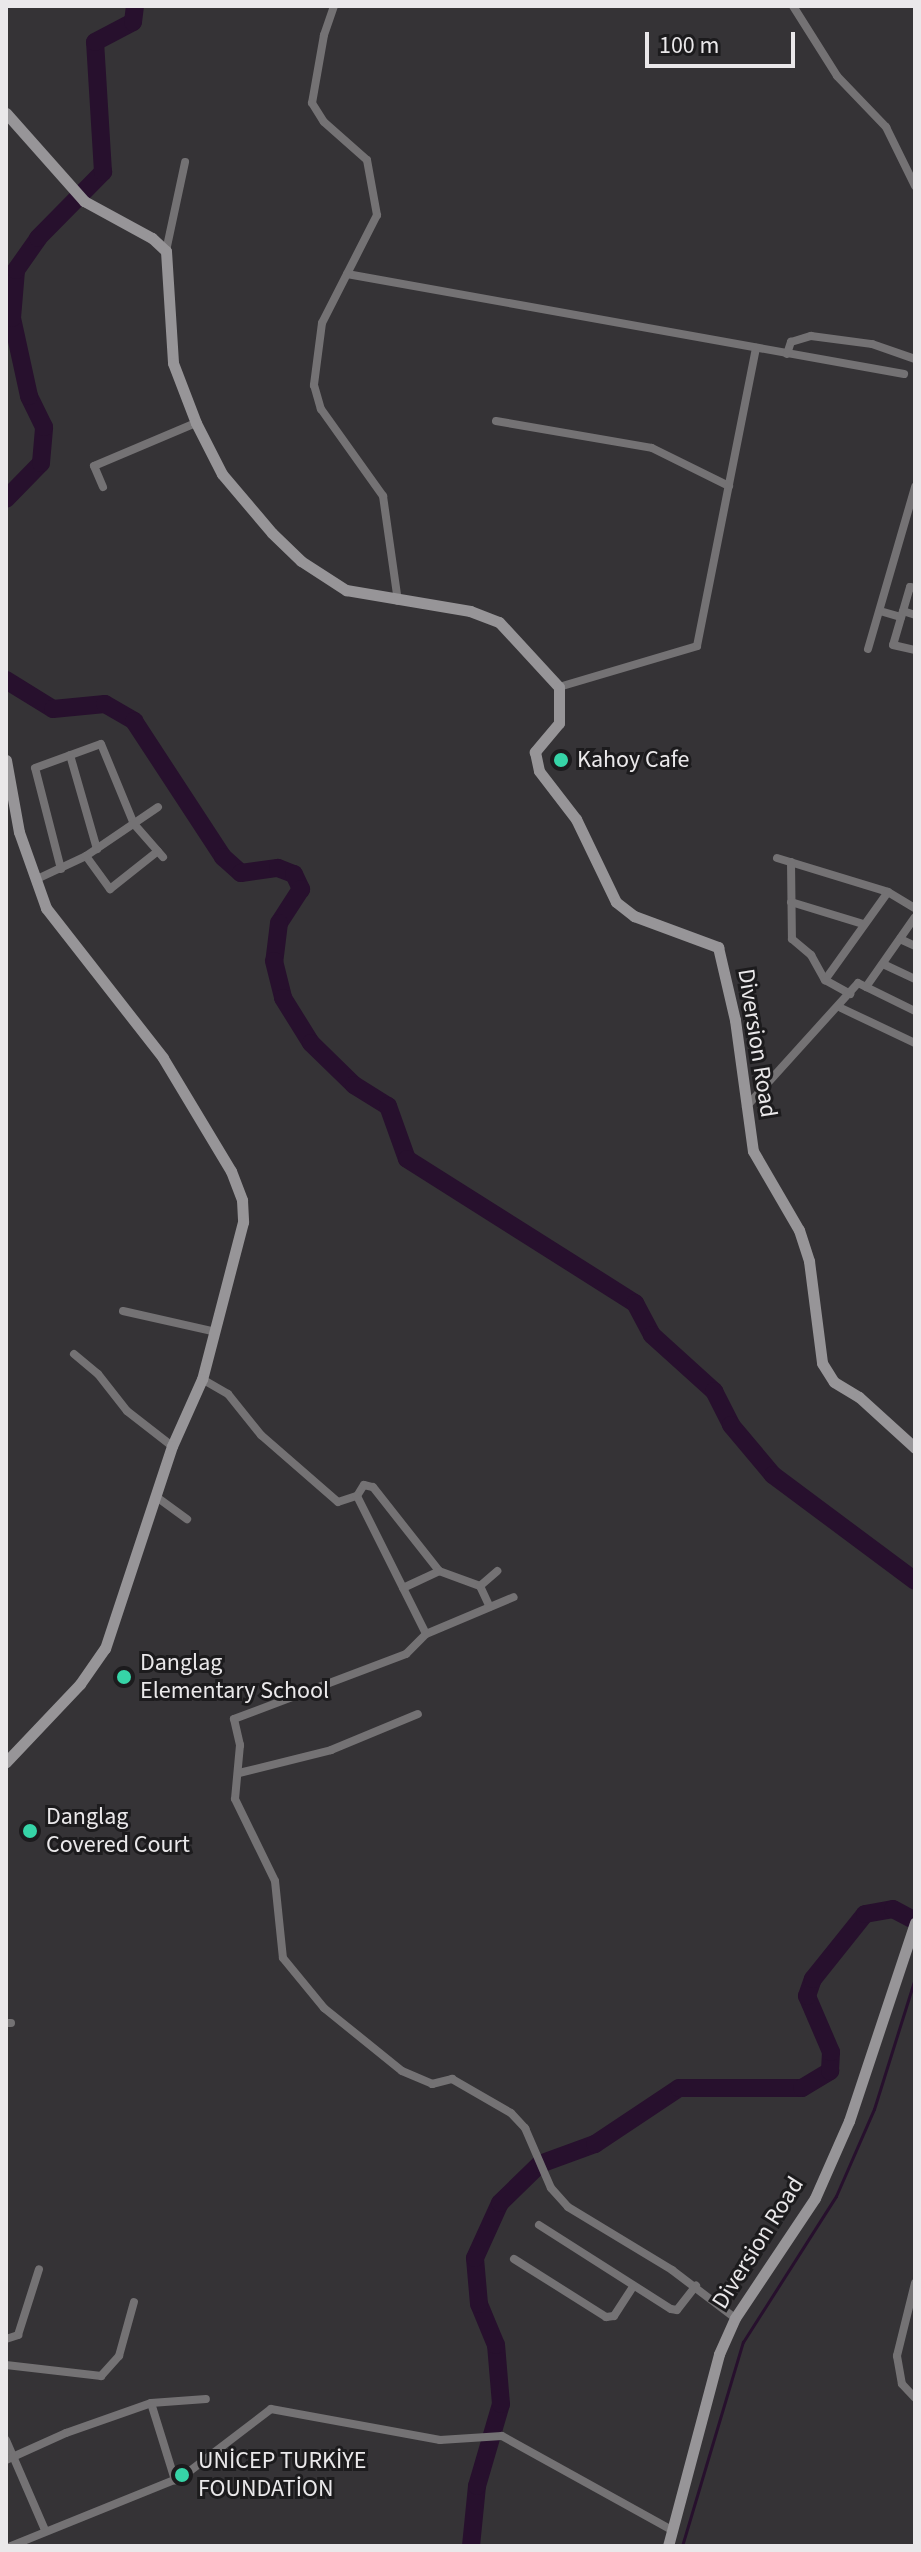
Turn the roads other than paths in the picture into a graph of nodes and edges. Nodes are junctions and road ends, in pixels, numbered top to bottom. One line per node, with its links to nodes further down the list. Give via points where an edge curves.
1 (334, 6): 7 (street, via 312,103 324,122 359,148 378,198 368,241)
2 (793, 6): 5 (street, via 837,76 886,127)
3 (6, 113): 6 (street, via 84,201)
4 (185, 162): 6 (street)
5 (915, 186)
6 (166, 251): 13 (street, via 173,363)
7 (347, 274): 8 (street); 18 (street, via 316,342 314,385 321,409 383,496)
8 (756, 348): 9 (street); 14 (street)
9 (787, 354): 10 (street, via 791,342 811,336 872,344); 11 (street)
10 (915, 359)
11 (904, 374)
12 (496, 421): 14 (street, via 652,448)
13 (196, 423): 15 (street, via 94,466); 18 (street, via 222,474 301,561 346,590)
14 (729, 486): 24 (street, via 697,646)
15 (103, 487)
16 (915, 487): 19 (street)
17 (915, 588): 20 (street, via 910,587)
18 (398, 601): 24 (street, via 470,611 499,622)
19 (880, 611): 20 (street); 22 (street)
20 (902, 614): 21 (street); 23 (street, via 893,645)
21 (915, 615)
22 (868, 649)
23 (915, 650)
24 (559, 687): 50 (street, Diversion Road, via 559,723 535,752 539,771 576,819 616,902 634,916 718,947 735,1020)
25 (70, 755): 28 (street, via 101,744); 29 (street); 33 (street, via 35,768)
26 (6, 760): 34 (street, via 19,832)
27 (158, 807): 28 (street)
28 (134, 824): 29 (street); 30 (street, via 160,854 110,889)
29 (97, 849): 30 (street)
30 (86, 856): 33 (street)
31 (777, 858): 32 (street)
32 (791, 862): 35 (street); 36 (street)
33 (61, 869): 34 (street)
34 (37, 879): 52 (street, via 46,908 155,1046 231,1171 242,1200 243,1222)
35 (888, 892): 37 (street); 39 (street)
36 (791, 902): 39 (street); 44 (street, via 792,939 811,955)
37 (915, 908)
38 (915, 917): 40 (street)
39 (863, 924): 44 (street)
40 (900, 939): 41 (street); 42 (street)
41 (915, 946)
42 (883, 964): 43 (street); 45 (street)
43 (915, 979)
44 (825, 980): 46 (street)
45 (866, 987): 46 (street, via 858,983); 48 (street)
46 (850, 994): 47 (street)
47 (841, 1008): 49 (street); 50 (street)
48 (915, 1011)
49 (915, 1043)
50 (746, 1107): 56 (street, Diversion Road, via 753,1151 793,1218 809,1261 822,1363 834,1382 859,1397)
51 (123, 1311): 52 (street)
52 (216, 1332): 54 (street)
53 (74, 1354): 55 (street, via 127,1411)
54 (202, 1379): 55 (street); 57 (street, via 228,1394 261,1435 338,1502)
55 (172, 1446): 58 (street)
56 (915, 1448)
57 (357, 1496): 60 (street, via 364,1485 373,1487); 63 (street)
58 (158, 1498): 59 (street); 68 (street, via 94,1668)
59 (187, 1519)
60 (439, 1571): 62 (street); 63 (street)
61 (497, 1571): 62 (street)
62 (480, 1586): 65 (street)
63 (403, 1588): 66 (street)
64 (514, 1597): 65 (street)
65 (490, 1607): 66 (street)
66 (426, 1634): 69 (street, via 406,1654 234,1719)
67 (418, 1714): 69 (street, via 331,1750)
68 (6, 1762)
69 (239, 1773): 75 (street, via 235,1799 275,1881 279,1942 291,1973 352,2033 411,2077 432,2084 452,2079 511,2113 525,2128 544,2173 568,2207)
70 (915, 1923): 78 (street, Diversion Road, via 849,2121 815,2198)
71 (539, 2225): 76 (street)
72 (514, 2259): 76 (street, via 606,2317 614,2316)
73 (39, 2269): 79 (street, via 18,2335)
74 (915, 2283): 81 (street, via 897,2356 902,2384)
75 (696, 2286): 76 (street, via 677,2310); 78 (street)
76 (633, 2287)
77 (134, 2302): 80 (street, via 119,2356 101,2376)
78 (735, 2318): 87 (street, Diversion Road, via 696,2427)
79 (6, 2339)
80 (6, 2365)
81 (915, 2398)
82 (206, 2399): 83 (street)
83 (151, 2403): 85 (street); 86 (street)
84 (6, 2440): 85 (street)
85 (10, 2459): 88 (street)
86 (175, 2480): 87 (street, via 271,2409 440,2440 502,2436); 88 (street)
87 (670, 2529): 90 (street, Diversion Road)
88 (45, 2530): 89 (street)
89 (11, 2546)
90 (668, 2546)

